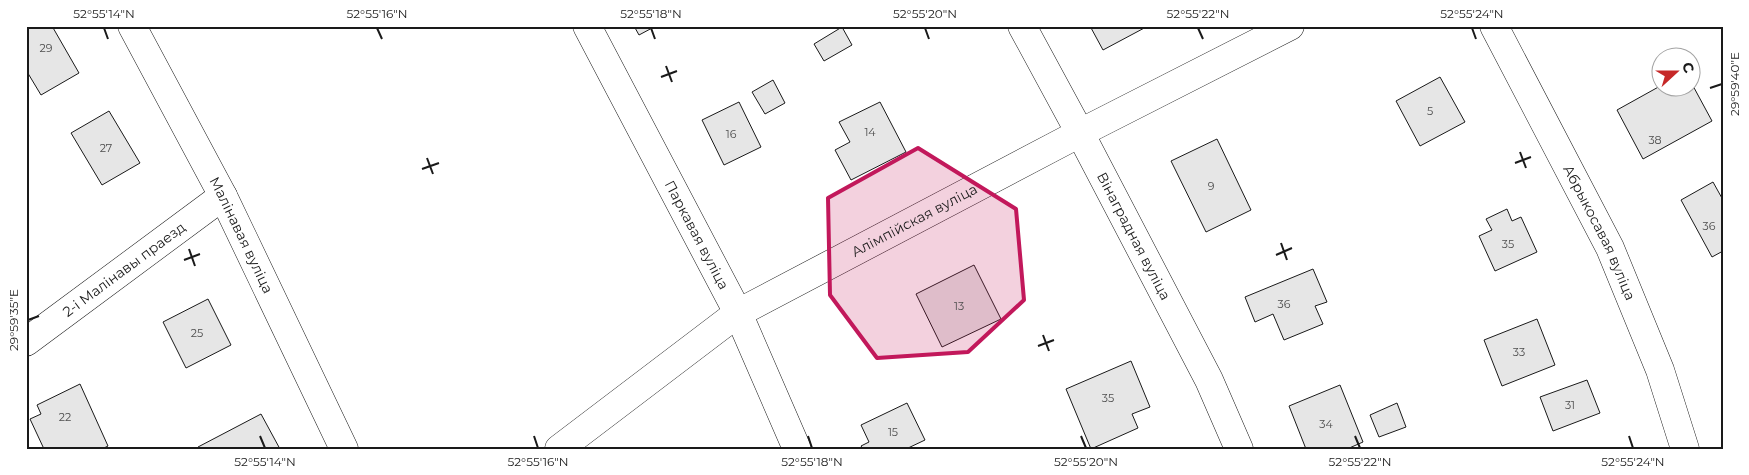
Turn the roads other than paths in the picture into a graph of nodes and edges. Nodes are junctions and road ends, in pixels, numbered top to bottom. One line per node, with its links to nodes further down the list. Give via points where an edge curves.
1 (132, 26): 7 (street, Малінавая вуліца)
2 (587, 26): 8 (street, Паркавая вуліца)
3 (1022, 26): 6 (street, Вінаградная вуліца)
4 (1290, 26): 6 (street, Алімпійская вуліца)
5 (1494, 26): 14 (street, Абрыкосавая вуліца, via 1610,248 1660,370)
6 (1080, 133): 8 (street, Алімпійская вуліца); 13 (street, Вінаградная вуліца, via 1209,380)
7 (223, 196): 9 (street, 2-і Малінавы праезд); 10 (street, Малінавая вуліца)
8 (738, 313): 11 (street, Алімпійская вуліца); 12 (street, Паркавая вуліца)
9 (26, 342)
10 (344, 449)
11 (559, 449)
12 (797, 449)
13 (1239, 449)
14 (1685, 449)

